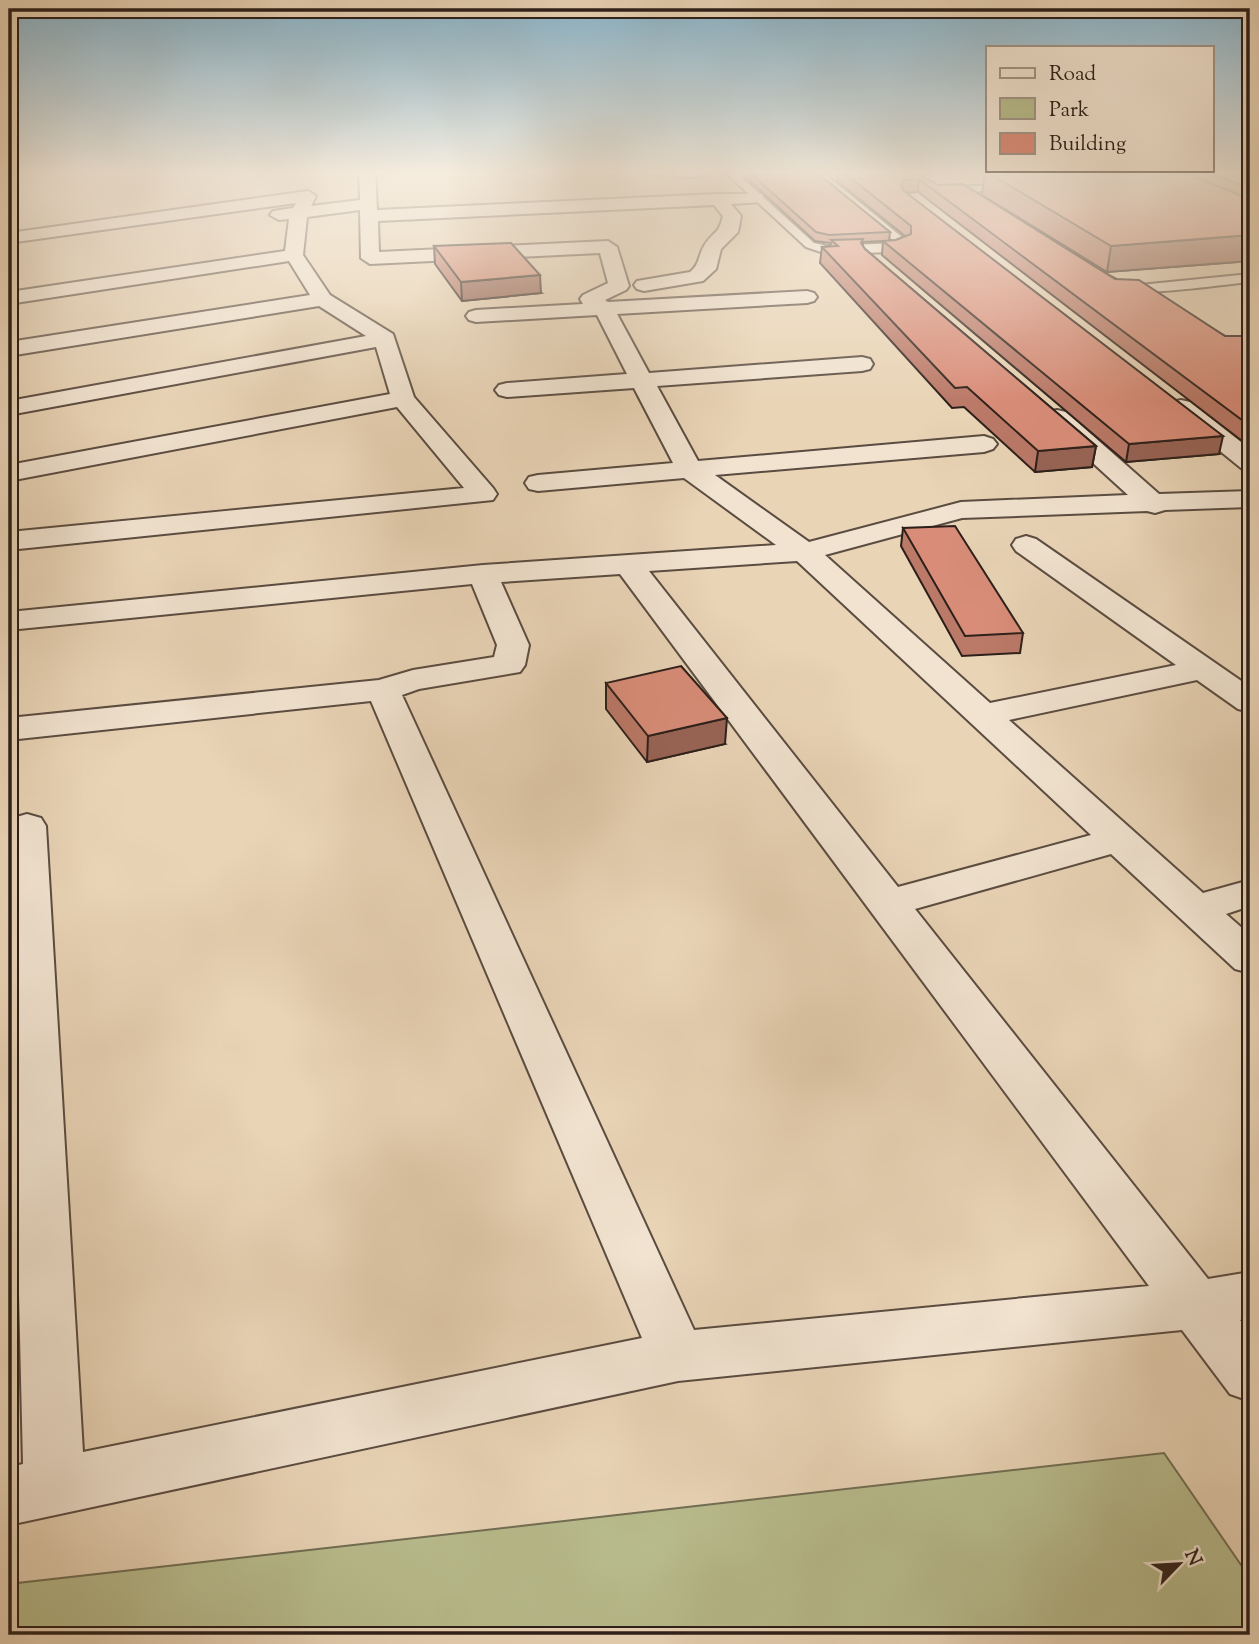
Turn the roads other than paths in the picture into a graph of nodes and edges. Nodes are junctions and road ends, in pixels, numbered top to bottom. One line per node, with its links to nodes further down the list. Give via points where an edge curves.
1 (34, 248): 9 (street)
2 (295, 248): 10 (street)
3 (370, 248): 4 (street, via 370,258)
4 (592, 248)
5 (608, 248): 13 (street)
6 (712, 248): 13 (street, via 706,269 696,276)
7 (819, 248): 8 (lane)
8 (895, 248)
9 (9, 251)
10 (294, 256): 15 (street); 16 (street)
11 (1250, 278): 12 (lane, via 1140,289)
12 (1108, 284)
13 (618, 286): 17 (street, via 590,299)
14 (807, 297): 17 (street)
15 (9, 298)
16 (323, 299): 19 (street); 20 (street)
17 (604, 309): 18 (street); 22 (street)
18 (476, 316)
19 (385, 340): 26 (street); 27 (street)
20 (9, 349)
21 (862, 364): 22 (street)
22 (644, 382): 23 (street); 30 (street)
23 (507, 390)
24 (1164, 393): 29 (street)
25 (1035, 398): 34 (street)
26 (403, 399): 31 (street); 35 (street, via 483,494)
27 (9, 408)
28 (984, 443): 30 (street)
29 (1250, 462)
30 (690, 470): 32 (street); 37 (street)
31 (9, 473)
32 (538, 483)
33 (1250, 499): 34 (street)
34 (1155, 505): 37 (street, via 961,510)
35 (9, 541)
36 (1026, 545): 41 (street)
37 (804, 552): 38 (street); 44 (street)
38 (627, 563): 39 (street); 49 (street)
39 (482, 574): 40 (street); 42 (street, via 513,645 508,665 413,680)
40 (9, 621)
41 (1204, 669): 43 (street); 44 (street)
42 (383, 690): 45 (street); 54 (street)
43 (1250, 702)
44 (983, 715): 47 (street)
45 (9, 729)
46 (27, 826): 56 (street)
47 (1119, 840): 49 (street); 50 (street)
48 (1250, 893): 50 (street)
49 (888, 903): 53 (street)
50 (1195, 909): 51 (street)
51 (1250, 959)
52 (1250, 1295): 53 (street)
53 (1196, 1305): 54 (street); 55 (street)
54 (678, 1356): 56 (street)
55 (1250, 1376)
56 (31, 1491)

